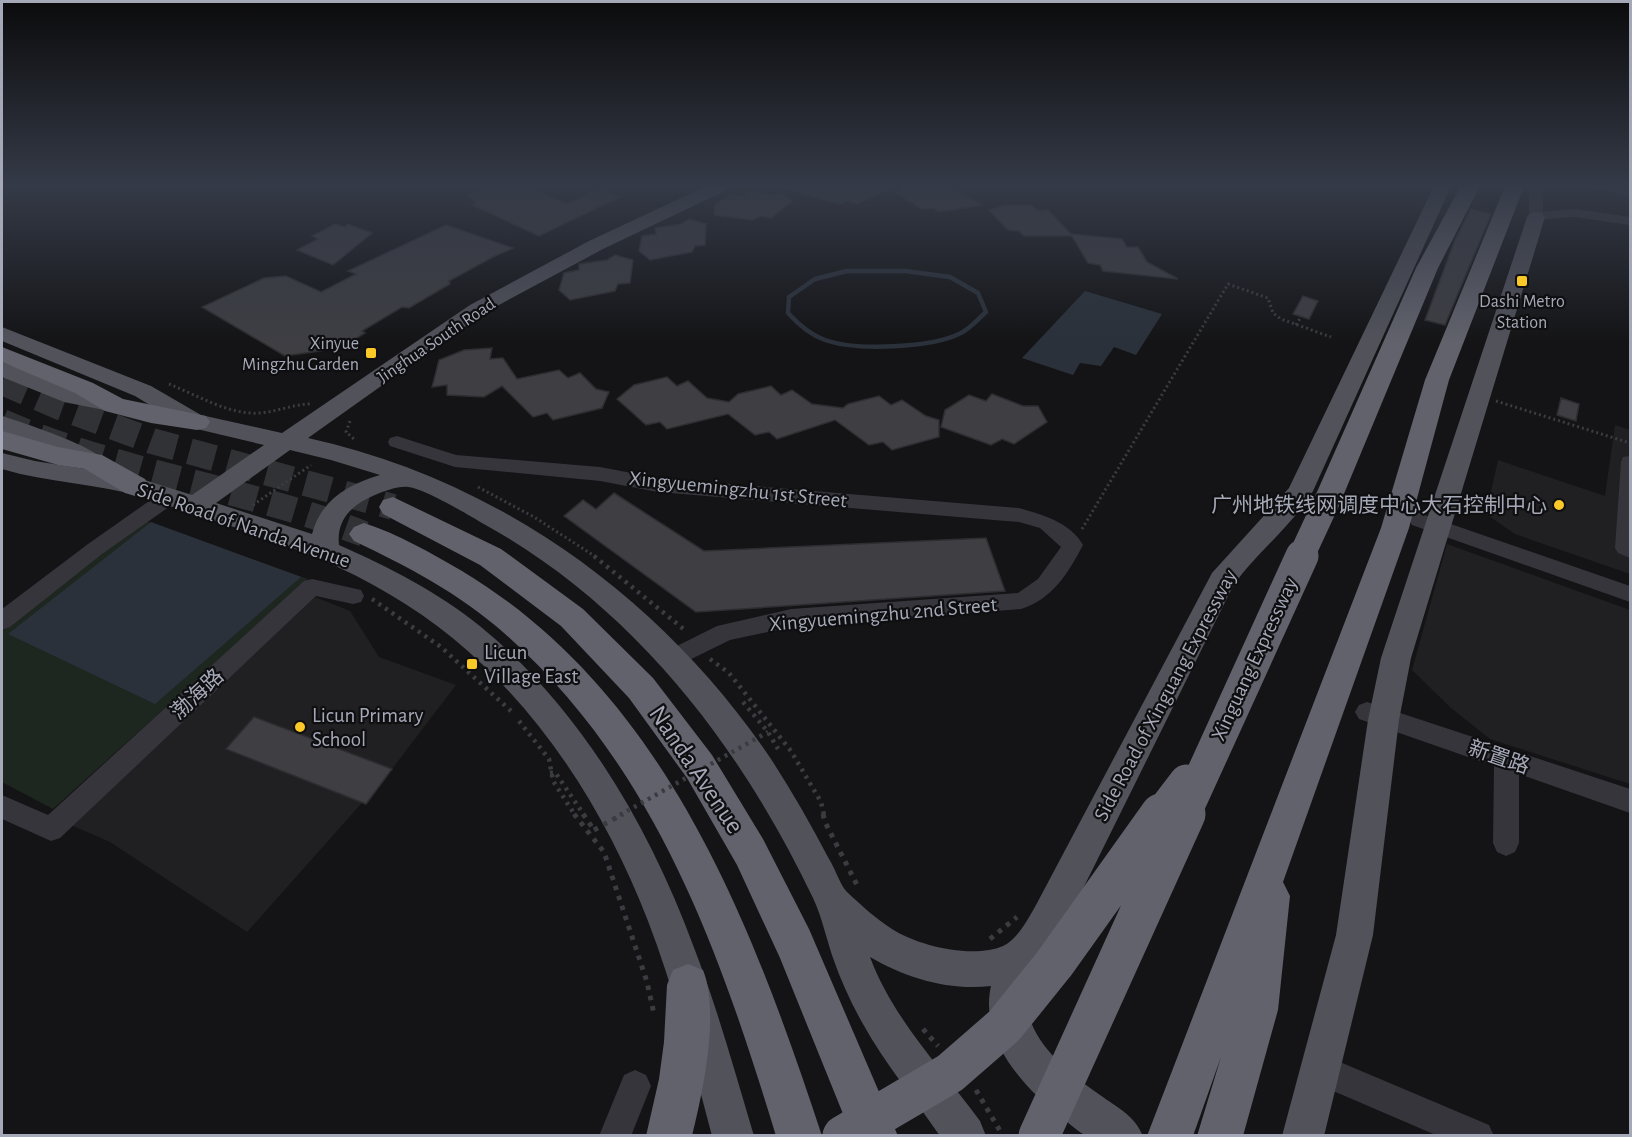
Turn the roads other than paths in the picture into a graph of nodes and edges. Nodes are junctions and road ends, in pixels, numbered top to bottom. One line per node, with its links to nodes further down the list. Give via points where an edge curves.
1 (613, 237): 13 (main road, Jinghua South Road, via 477,309)
2 (1419, 237): 36 (main road, Side Road of Xinguang Expressway, via 1300,491 1222,580 1049,918)
3 (1444, 237): 29 (highway, Xinguang Expressway, bridge)
4 (1495, 237): 21 (highway, via 1437,380)
5 (1530, 237): 38 (main road, via 1396,658 1382,729 1360,906)
6 (2, 333): 10 (main road, Side Road of Nanda Avenue, via 144,392)
7 (2, 354): 9 (highway, via 84,388)
8 (2, 369): 9 (main road, via 72,398)
9 (114, 405): 10 (highway)
10 (197, 422): 13 (main road, Side Road of Nanda Avenue)
11 (2, 424): 16 (main road)
12 (2, 440): 16 (highway)
13 (288, 442): 19 (main road, Jinghua South Road); 20 (main road, Side Road of Nanda Avenue, via 330,452)
14 (397, 442): 22 (street, Xingyuemingzhu 1st Street, via 455,461 600,474 658,485 1019,515 1047,523)
15 (2, 461): 18 (main road, Side Road of Nanda Avenue)
16 (92, 461): 18 (highway)
17 (1630, 462): 23 (street, via 1625,548)
18 (135, 486): 19 (main road, Side Road of Nanda Avenue)
19 (182, 501): 20 (main road, Side Road of Nanda Avenue); 26 (street, via 95,549)
20 (374, 518): 27 (main road, Side Road of Nanda Avenue, via 486,512 566,562 626,610); 37 (main road, Side Road of Nanda Avenue, via 401,588 488,650 527,690 578,758 609,805 664,918); 43 (highway, Nanda Avenue, via 408,553 450,578 540,646 586,694 623,742 666,807 713,901 758,1008); 45 (highway, Nanda Avenue, via 434,526 525,579 614,657 675,731 705,772 772,895)
21 (1407, 524): 24 (street); 34 (highway)
22 (1073, 545): 27 (street, Xingyuemingzhu 2nd Street, via 1047,586 1021,601 791,618 724,632)
23 (1630, 550)
24 (1630, 594)
25 (363, 597): 32 (street, 渤海路, via 312,587 51,829)
26 (2, 621)
27 (674, 658): 35 (main road, Side Road of Nanda Avenue, via 758,767)
28 (1367, 712): 30 (street, 新置路)
29 (1219, 737): 44 (highway, bridge, via 1033,995 965,1061 926,1089); 47 (highway, Xinguang Expressway, bridge)
30 (1506, 760): 31 (street, 新置路); 33 (street)
31 (1630, 801)
32 (2, 807)
33 (1506, 843)
34 (1273, 859): 49 (highway); 50 (highway, via 1257,1010)
35 (846, 896): 36 (main road, via 850,921 891,951 914,960 980,969 1000,966); 46 (main road, Side Road of Nanda Avenue, via 851,960 879,1016)
36 (1022, 955): 48 (main road, Side Road of Xinguang Expressway, via 1008,996 1009,1021 1020,1047 1065,1094)
37 (688, 985): 41 (highway, via 688,1040); 42 (main road, Side Road of Nanda Avenue)
38 (1321, 1070): 51 (main road); 52 (street)
39 (635, 1086): 40 (street)
40 (615, 1136)
41 (669, 1136)
42 (733, 1136)
43 (799, 1136)
44 (843, 1136)
45 (875, 1136)
46 (965, 1136)
47 (1039, 1136)
48 (1122, 1136)
49 (1170, 1136)
50 (1220, 1136)
51 (1303, 1136)
52 (1478, 1136)

